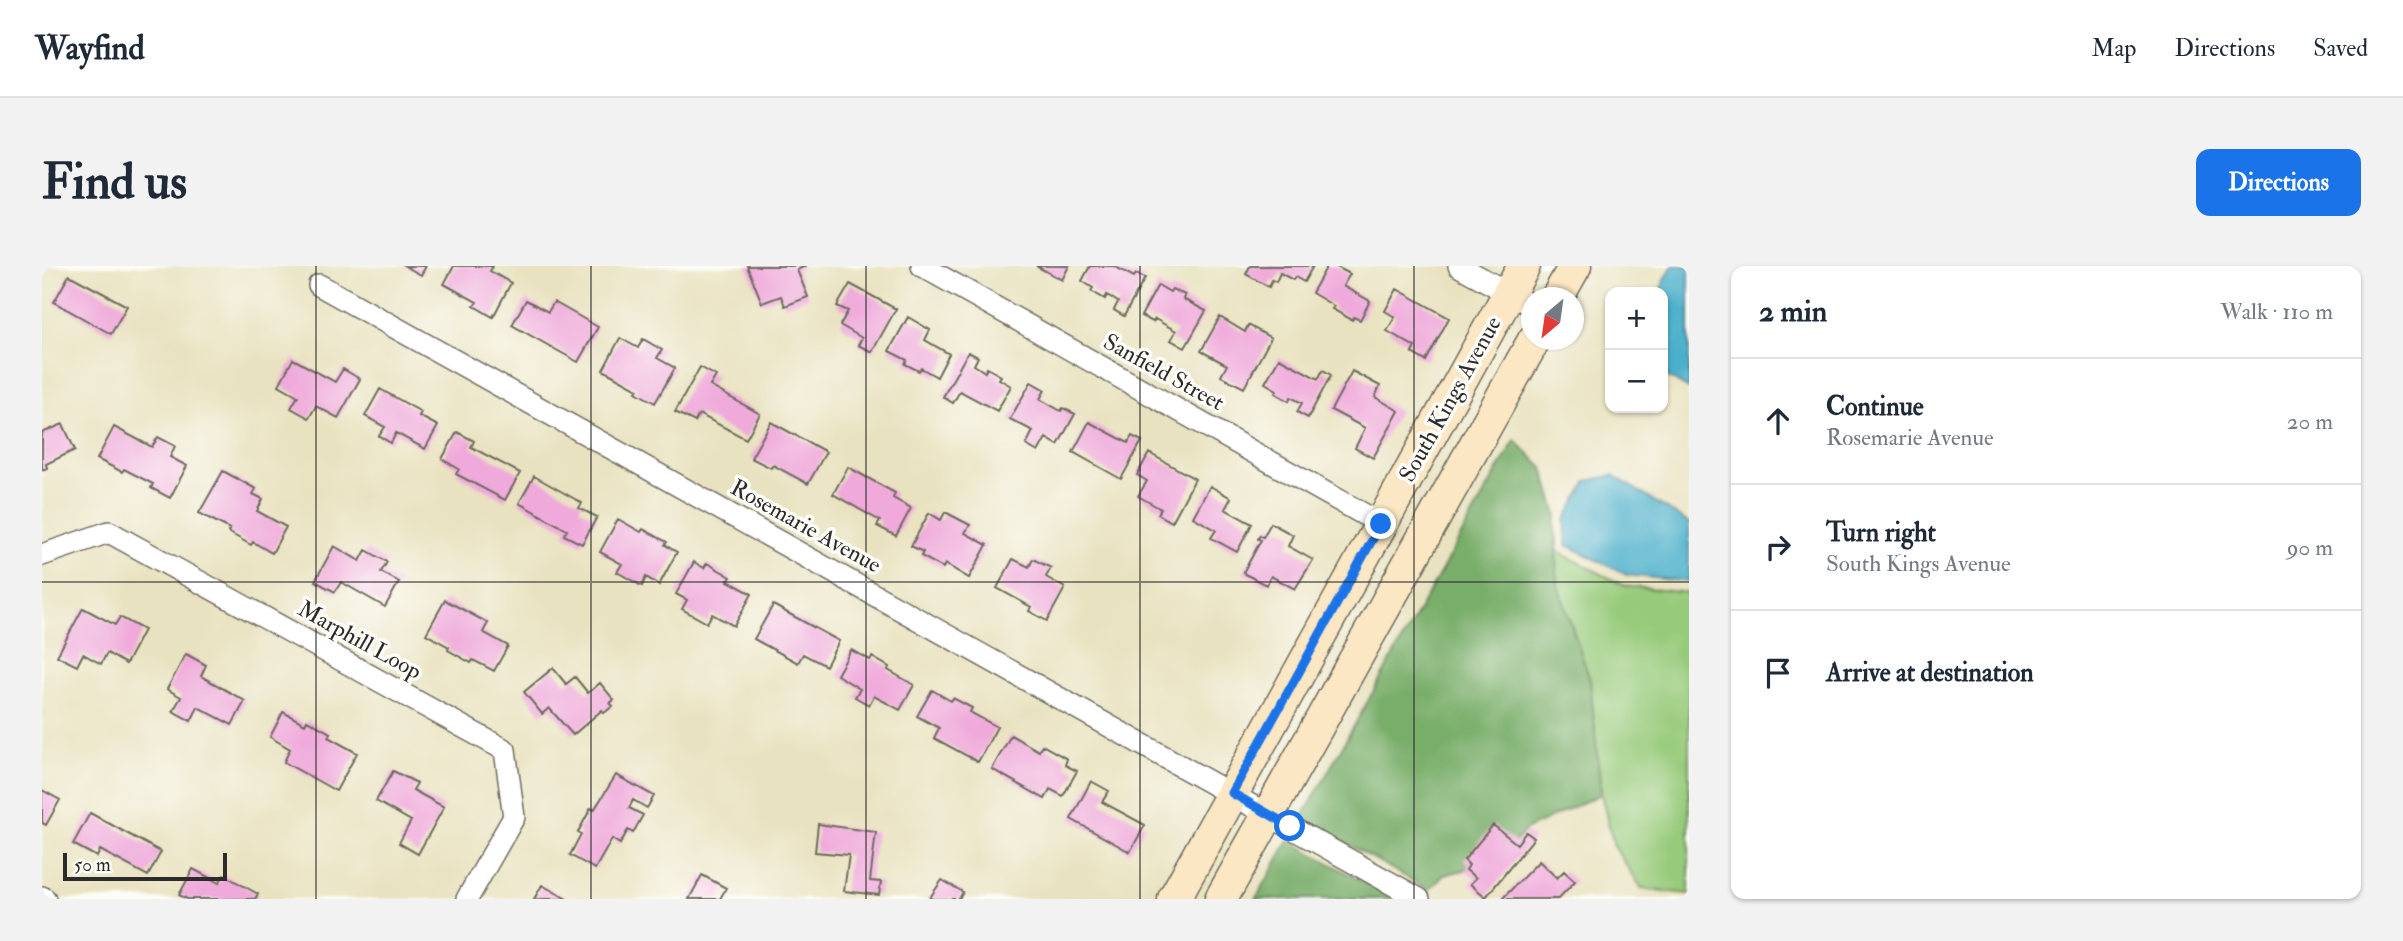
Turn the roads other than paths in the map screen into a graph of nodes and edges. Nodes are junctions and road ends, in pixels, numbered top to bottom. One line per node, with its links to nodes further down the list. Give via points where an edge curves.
1 (922, 266): 9 (street, Sanfield Street)
2 (1459, 266): 7 (street)
3 (1524, 266): 7 (main road, South Kings Avenue)
4 (1575, 266): 6 (main road)
5 (319, 285): 11 (street, Rosemarie Avenue)
6 (1564, 287)
7 (1520, 300): 9 (main road, South Kings Avenue)
8 (1528, 350): 12 (main road, South Kings Avenue)
9 (1381, 524): 11 (main road, South Kings Avenue)
10 (42, 555): 13 (street, Marphill Loop, via 109,532 505,750 514,817)
11 (1232, 793): 12 (street, Rosemarie Avenue); 14 (main road, South Kings Avenue)
12 (1268, 814): 15 (main road, South Kings Avenue); 16 (street, Rosemarie Avenue)
13 (467, 899)
14 (1174, 899)
15 (1221, 899)
16 (1419, 899)

